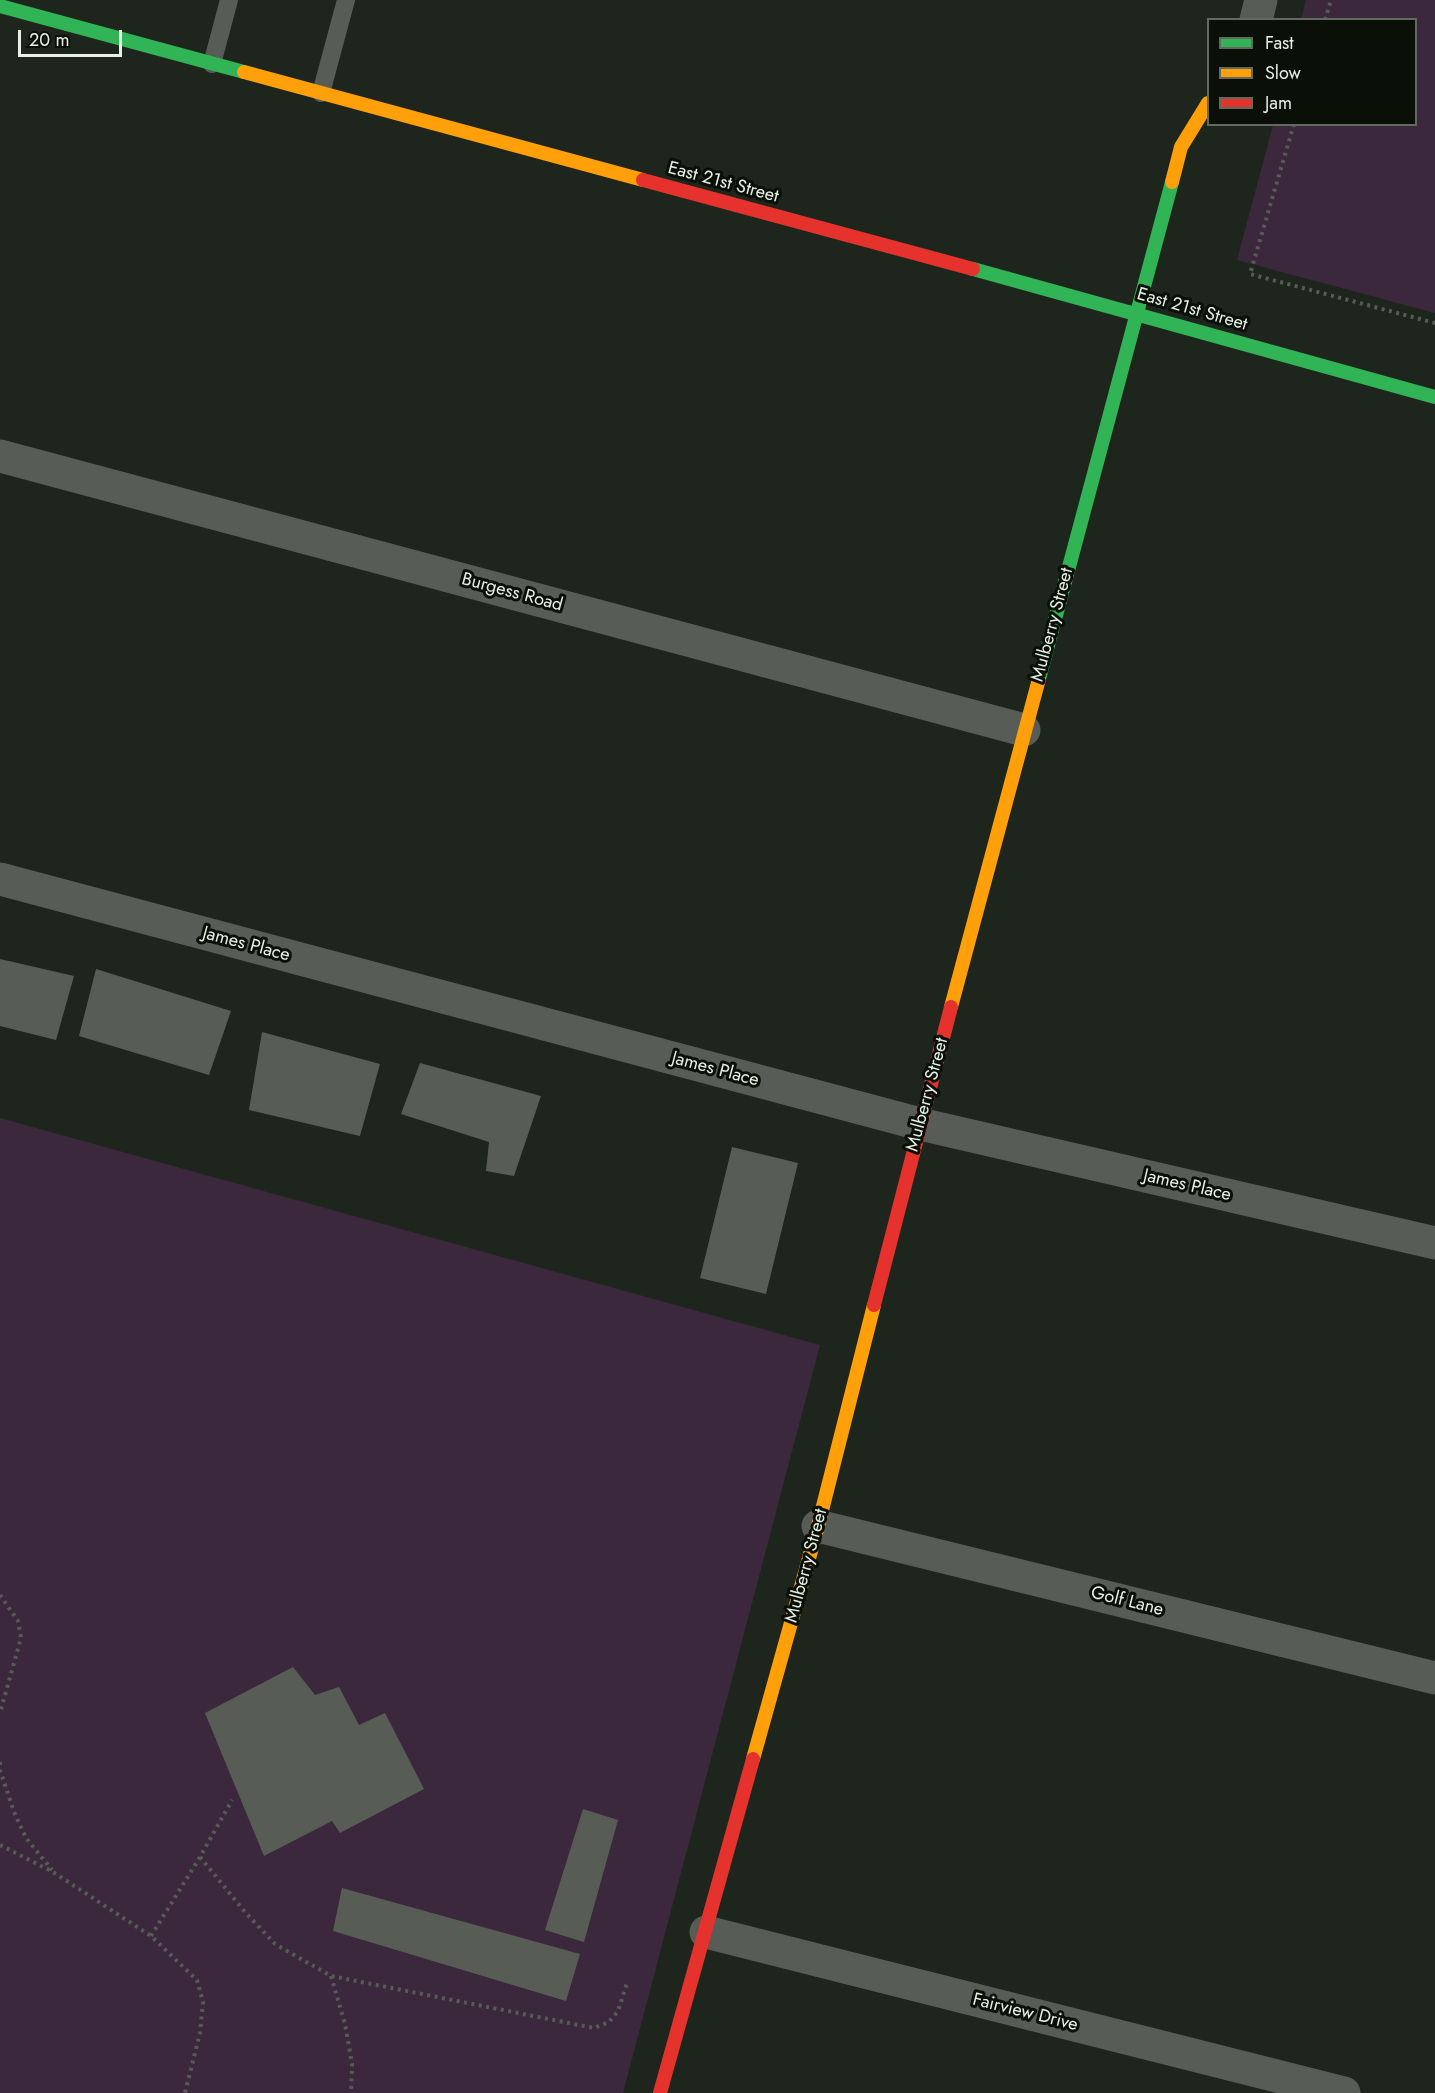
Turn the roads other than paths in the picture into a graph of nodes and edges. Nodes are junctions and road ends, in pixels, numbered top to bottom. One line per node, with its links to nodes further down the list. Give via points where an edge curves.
1 (229, 0): 6 (lane)
2 (346, 0): 7 (lane)
3 (1261, 0): 5 (street)
4 (0, 6): 6 (street, East 21st Street)
5 (1256, 18)
6 (212, 64): 7 (street, East 21st Street)
7 (321, 93): 9 (street, East 21st Street)
8 (1207, 106): 9 (street, Mulberry Street, via 1180,147)
9 (1137, 313): 10 (street, East 21st Street); 12 (street, Mulberry Street)
10 (1435, 397)
11 (0, 456): 12 (street, Burgess Road)
12 (1024, 730): 14 (street, Mulberry Street)
13 (0, 879): 14 (street, James Place)
14 (920, 1124): 15 (street, James Place); 16 (street, Mulberry Street)
15 (1435, 1243)
16 (818, 1526): 17 (street, Golf Lane); 18 (street, Mulberry Street)
17 (1435, 1678)
18 (706, 1932): 19 (street, Mulberry Street); 20 (street, Fairview Drive)
19 (660, 2093)
20 (1344, 2093)

